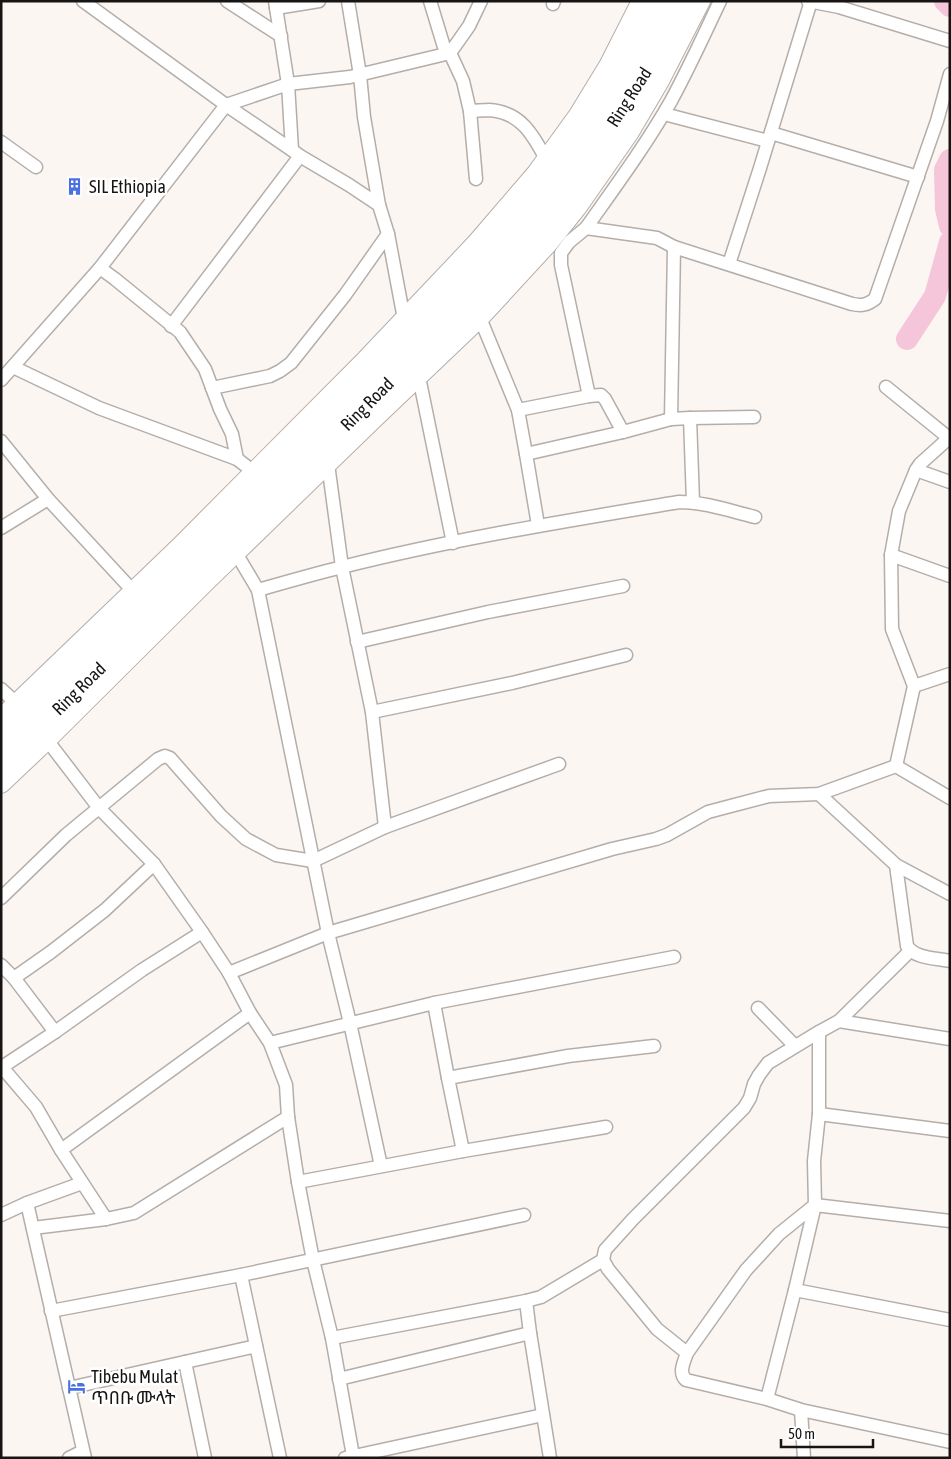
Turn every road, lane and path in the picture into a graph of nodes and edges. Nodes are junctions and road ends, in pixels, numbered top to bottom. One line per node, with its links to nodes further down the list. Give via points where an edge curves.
1 (83, 1): 20 (street)
2 (227, 1): 14 (street)
3 (319, 1): 13 (street)
4 (348, 1): 18 (street)
5 (430, 1): 16 (street, via 444,47)
6 (481, 1): 16 (street)
7 (641, 1): 26 (street, via 578,116)
8 (661, 1): 79 (highway, Ring Road, via 637,51 574,154 506,238)
9 (681, 1): 82 (highway, Ring Road, via 652,62 591,157 542,222 448,324)
10 (701, 1): 36 (street, via 660,81 605,169 549,243)
11 (720, 1): 22 (street)
12 (810, 2): 15 (street, via 839,7); 23 (street)
13 (276, 5): 14 (street)
14 (281, 36): 19 (street)
15 (950, 41)
16 (450, 53): 18 (street); 21 (street, via 463,81)
17 (950, 74): 28 (street)
18 (360, 75): 19 (street); 30 (street)
19 (288, 84): 20 (street); 25 (street)
20 (226, 106): 25 (street); 35 (street)
21 (470, 111): 26 (street, via 490,110 507,114 522,123); 29 (street)
22 (664, 114): 23 (street); 31 (street)
23 (770, 136): 28 (street); 34 (street)
24 (1, 142): 27 (street)
25 (296, 153): 30 (street); 38 (street)
26 (546, 159): 37 (street, via 475,244)
27 (36, 168)
28 (918, 177): 34 (street, via 875,299 868,304 852,304)
29 (476, 179)
30 (379, 204): 32 (street)
31 (586, 228): 33 (street, via 657,238); 44 (street, via 561,253 561,265)
32 (388, 234): 37 (street); 43 (street, via 291,363 270,376)
33 (674, 247): 34 (street); 48 (street)
34 (729, 264)
35 (100, 268): 38 (street); 39 (street)
36 (480, 318): 40 (street); 45 (street)
37 (404, 319): 56 (street)
38 (171, 326): 43 (street, via 180,332 205,369)
39 (13, 367): 41 (street); 53 (street, via 98,408)
40 (419, 377): 54 (street); 63 (street)
41 (1, 380)
42 (886, 387): 50 (street)
43 (212, 388): 53 (street, via 232,434)
44 (589, 396): 45 (street); 49 (street, via 601,395 605,399)
45 (518, 410): 52 (street)
46 (754, 417): 47 (street)
47 (690, 418): 48 (street); 59 (street)
48 (672, 419): 49 (street)
49 (623, 432): 52 (street)
50 (949, 438): 55 (street)
51 (1, 441): 58 (street)
52 (526, 454): 61 (street)
53 (237, 459): 56 (street)
54 (328, 464): 64 (street); 66 (street)
55 (916, 470): 57 (street); 65 (street, via 899,512)
56 (254, 472): 70 (street)
57 (950, 482)
58 (48, 499): 62 (street); 70 (street)
59 (693, 502): 60 (street); 61 (street)
60 (755, 517)
61 (538, 525): 63 (street)
62 (1, 528)
63 (453, 543): 66 (street)
64 (236, 553): 69 (street); 80 (street)
65 (890, 555): 67 (street); 74 (street, via 892,629)
66 (342, 567): 69 (street); 71 (street)
67 (950, 576)
68 (623, 586): 71 (street)
69 (258, 590): 89 (street)
70 (133, 591): 76 (street)
71 (357, 642): 77 (street)
72 (626, 655): 77 (street)
73 (950, 674): 74 (street)
74 (914, 686): 83 (street)
75 (1, 689): 76 (street)
76 (16, 704): 78 (street)
77 (372, 712): 88 (street)
78 (1, 718)
79 (1, 738)
80 (47, 740): 84 (street); 87 (street)
81 (558, 764): 88 (street)
82 (1, 765)
83 (896, 766): 85 (street); 86 (street)
84 (1, 784)
85 (819, 794): 91 (street); 95 (street, via 769,796 708,812 656,839 612,849)
86 (950, 798)
87 (99, 808): 89 (street, via 165,756 246,840 276,854); 90 (street); 93 (street)
88 (385, 827): 89 (street)
89 (313, 861): 95 (street)
90 (154, 864): 94 (street); 101 (street, via 105,910)
91 (896, 865): 92 (street); 96 (street)
92 (950, 894)
93 (1, 898)
94 (202, 932): 100 (street); 107 (street)
95 (328, 933): 100 (street); 106 (street)
96 (910, 951): 98 (street); 105 (street)
97 (674, 957): 102 (street)
98 (950, 961)
99 (1, 965): 101 (street)
100 (229, 973): 104 (street)
101 (14, 978): 107 (street)
102 (434, 1003): 106 (street); 114 (street)
103 (758, 1008): 112 (street)
104 (250, 1013): 110 (street); 119 (street)
105 (839, 1021): 108 (street); 109 (street)
106 (350, 1024): 110 (street); 121 (street)
107 (55, 1032): 113 (street)
108 (819, 1032): 112 (street); 115 (street)
109 (950, 1039)
110 (270, 1043): 116 (street, via 286,1085)
111 (654, 1046): 114 (street, via 568,1056)
112 (795, 1046): 132 (street, via 768,1063 744,1108 633,1219 605,1250)
113 (2, 1066): 119 (street, via 36,1107)
114 (448, 1078): 120 (street)
115 (819, 1114): 118 (street); 125 (street, via 814,1161)
116 (288, 1117): 122 (street); 128 (street, via 134,1212)
117 (606, 1128): 120 (street)
118 (950, 1131)
119 (61, 1150): 123 (street)
120 (463, 1151): 121 (street)
121 (381, 1166): 122 (street)
122 (298, 1182): 131 (street)
123 (82, 1183): 124 (street); 128 (street)
124 (27, 1203): 126 (street); 130 (street)
125 (815, 1205): 129 (street); 134 (street); 141 (street, via 779,1234 746,1270)
126 (1, 1215)
127 (524, 1215): 131 (street)
128 (106, 1219): 130 (street)
129 (950, 1221)
130 (32, 1228): 136 (street)
131 (313, 1260): 133 (street); 139 (street)
132 (603, 1260): 135 (street); 141 (street, via 657,1329)
133 (241, 1275): 136 (street); 140 (street)
134 (795, 1290): 137 (street); 145 (street)
135 (526, 1302): 138 (street); 139 (street)
136 (51, 1311): 144 (street)
137 (950, 1320)
138 (530, 1333): 143 (street); 147 (street)
139 (332, 1338): 143 (street)
140 (256, 1346): 142 (street); 153 (street)
141 (687, 1353): 145 (street, via 682,1373 686,1380)
142 (185, 1362): 144 (street); 152 (street)
143 (339, 1379): 150 (street)
144 (69, 1388): 149 (street)
145 (767, 1400): 146 (street)
146 (801, 1410): 148 (street); 155 (street)
147 (543, 1415): 150 (street); 154 (street)
148 (950, 1442)
149 (84, 1454): 151 (street)
150 (349, 1457)
151 (69, 1458)
152 (205, 1458)
153 (280, 1458)
154 (550, 1458)
155 (804, 1458)

